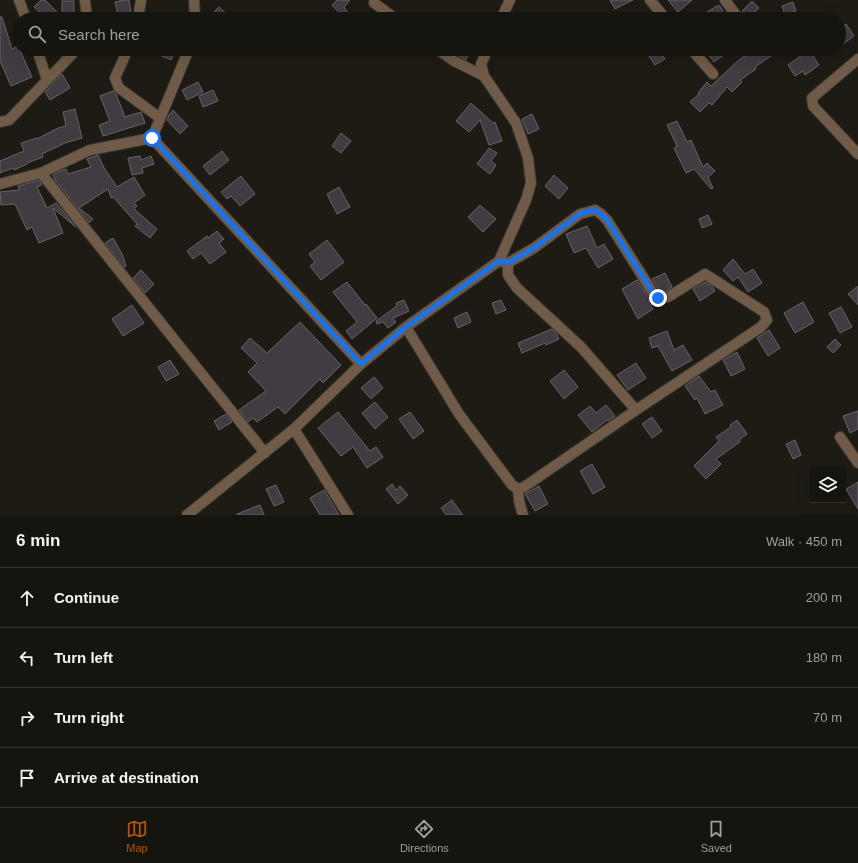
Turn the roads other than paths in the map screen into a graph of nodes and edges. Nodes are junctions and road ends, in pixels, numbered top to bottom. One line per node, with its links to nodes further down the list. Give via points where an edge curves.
1 (19, 0): 9 (street)
2 (85, 0): 10 (street)
3 (141, 0): 11 (street)
4 (194, 0): 12 (street)
5 (510, 0): 14 (street)
6 (650, 0): 15 (street)
7 (725, 0): 16 (street)
8 (374, 3): 13 (street)
9 (23, 12)
10 (86, 12)
11 (139, 12)
12 (195, 12)
13 (386, 12)
14 (504, 12)
15 (660, 12)
16 (734, 12)
17 (39, 56): 27 (street)
18 (70, 56): 27 (street)
19 (125, 56): 28 (street, via 115,78 116,83 119,88)
20 (186, 56): 28 (street)
21 (447, 56): 26 (street)
22 (484, 56): 26 (street, via 480,64)
23 (697, 56): 25 (street)
24 (858, 59): 31 (street, via 812,98 813,106)
25 (713, 74)
26 (484, 76): 34 (street, via 516,122 528,158 531,183)
27 (48, 80): 29 (street, via 9,120)
28 (160, 118): 30 (street)
29 (0, 122)
30 (152, 138): 32 (street, via 90,150); 36 (street)
31 (858, 154)
32 (41, 173): 33 (street); 40 (street)
33 (0, 184)
34 (504, 262): 35 (street); 37 (street, via 508,275 517,288 581,347); 37 (street, via 534,248 580,214 595,210 607,220 658,298 668,297 705,274 764,312 767,320 762,326)
35 (406, 327): 36 (street); 42 (street, via 459,414 512,485)
36 (361, 364): 38 (street)
37 (636, 410): 42 (street)
38 (294, 429): 40 (street); 44 (street)
39 (840, 437): 41 (street)
40 (265, 453): 43 (street)
41 (858, 463)
42 (518, 489): 45 (street)
43 (187, 515)
44 (348, 515)
45 (523, 515)

